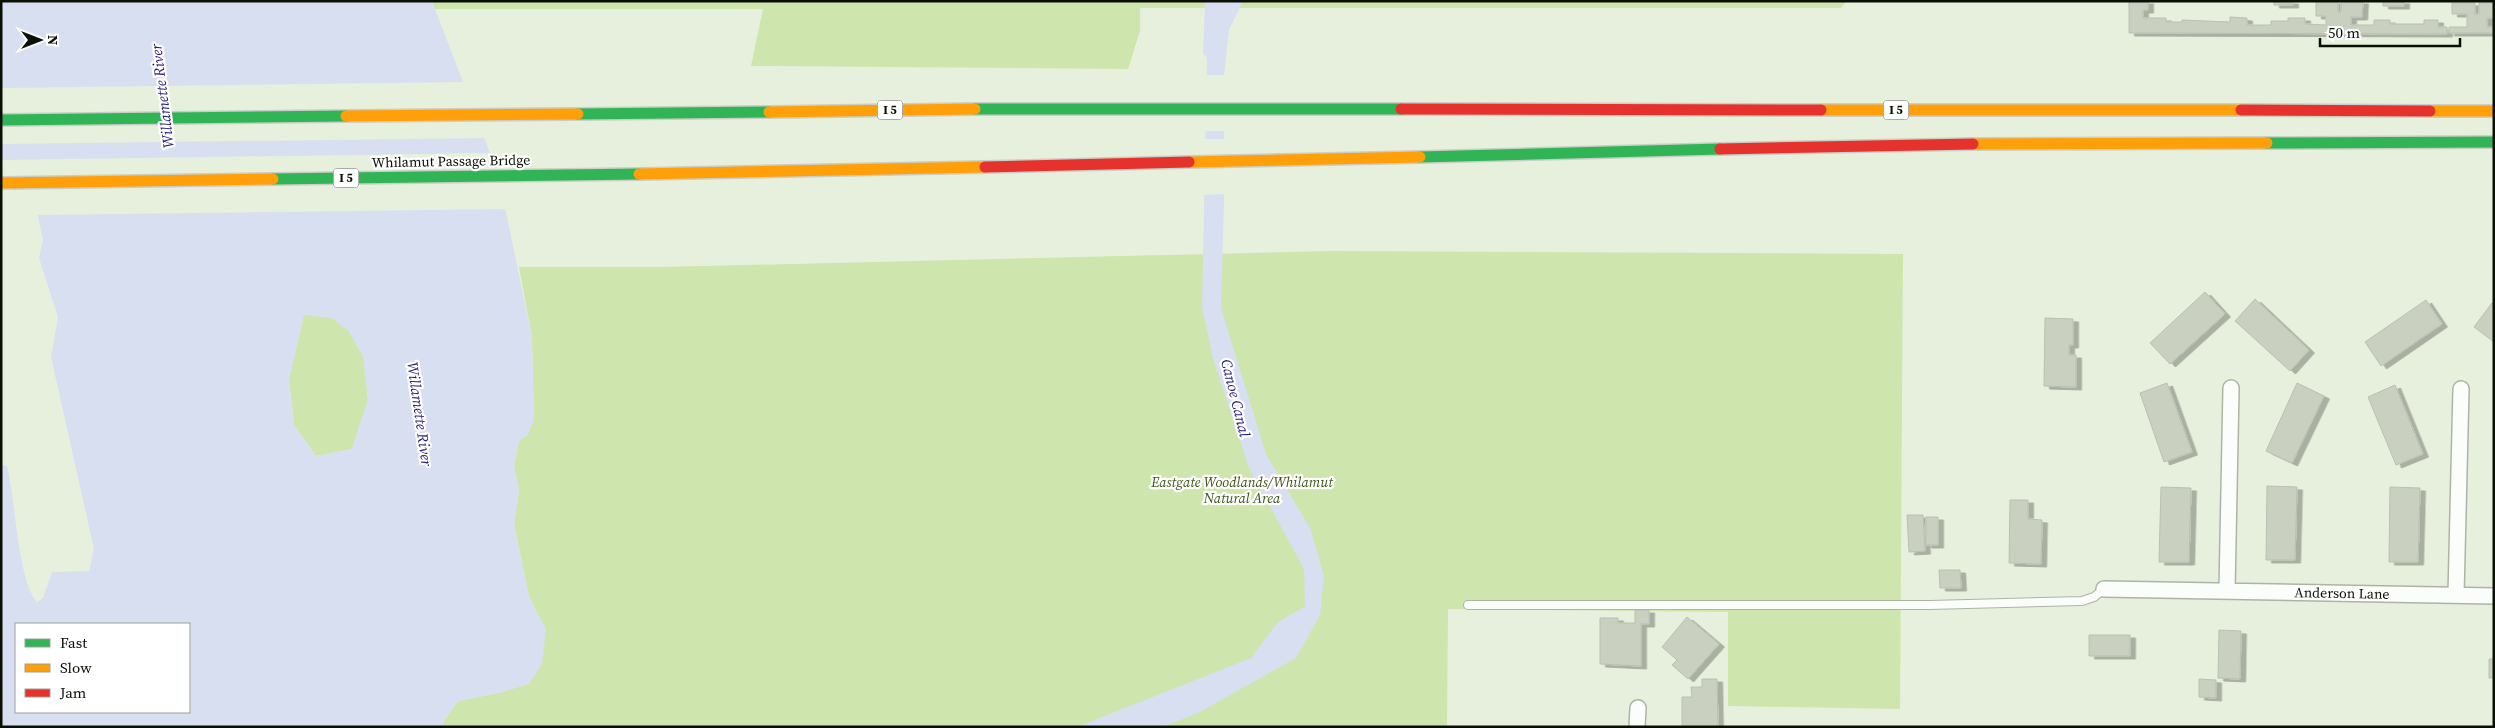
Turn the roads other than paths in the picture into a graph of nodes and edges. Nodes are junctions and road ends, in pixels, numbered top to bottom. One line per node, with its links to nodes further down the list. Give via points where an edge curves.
1 (2494, 111): 2 (highway, I 5, via 1090,108)
2 (1, 120)
3 (2494, 142): 4 (highway, Whilamut Passage Bridge / I 5, via 1897,144 691,173)
4 (1, 182)
5 (2231, 388): 8 (street)
6 (2461, 389): 9 (street)
7 (2104, 589): 8 (street, Anderson Lane); 11 (lane, via 2082,601 1930,605)
8 (2227, 591): 9 (street, Anderson Lane)
9 (2456, 595): 10 (street, Anderson Lane)
10 (2494, 596)
11 (1468, 606)
12 (1638, 708): 13 (street)
13 (1637, 727)

